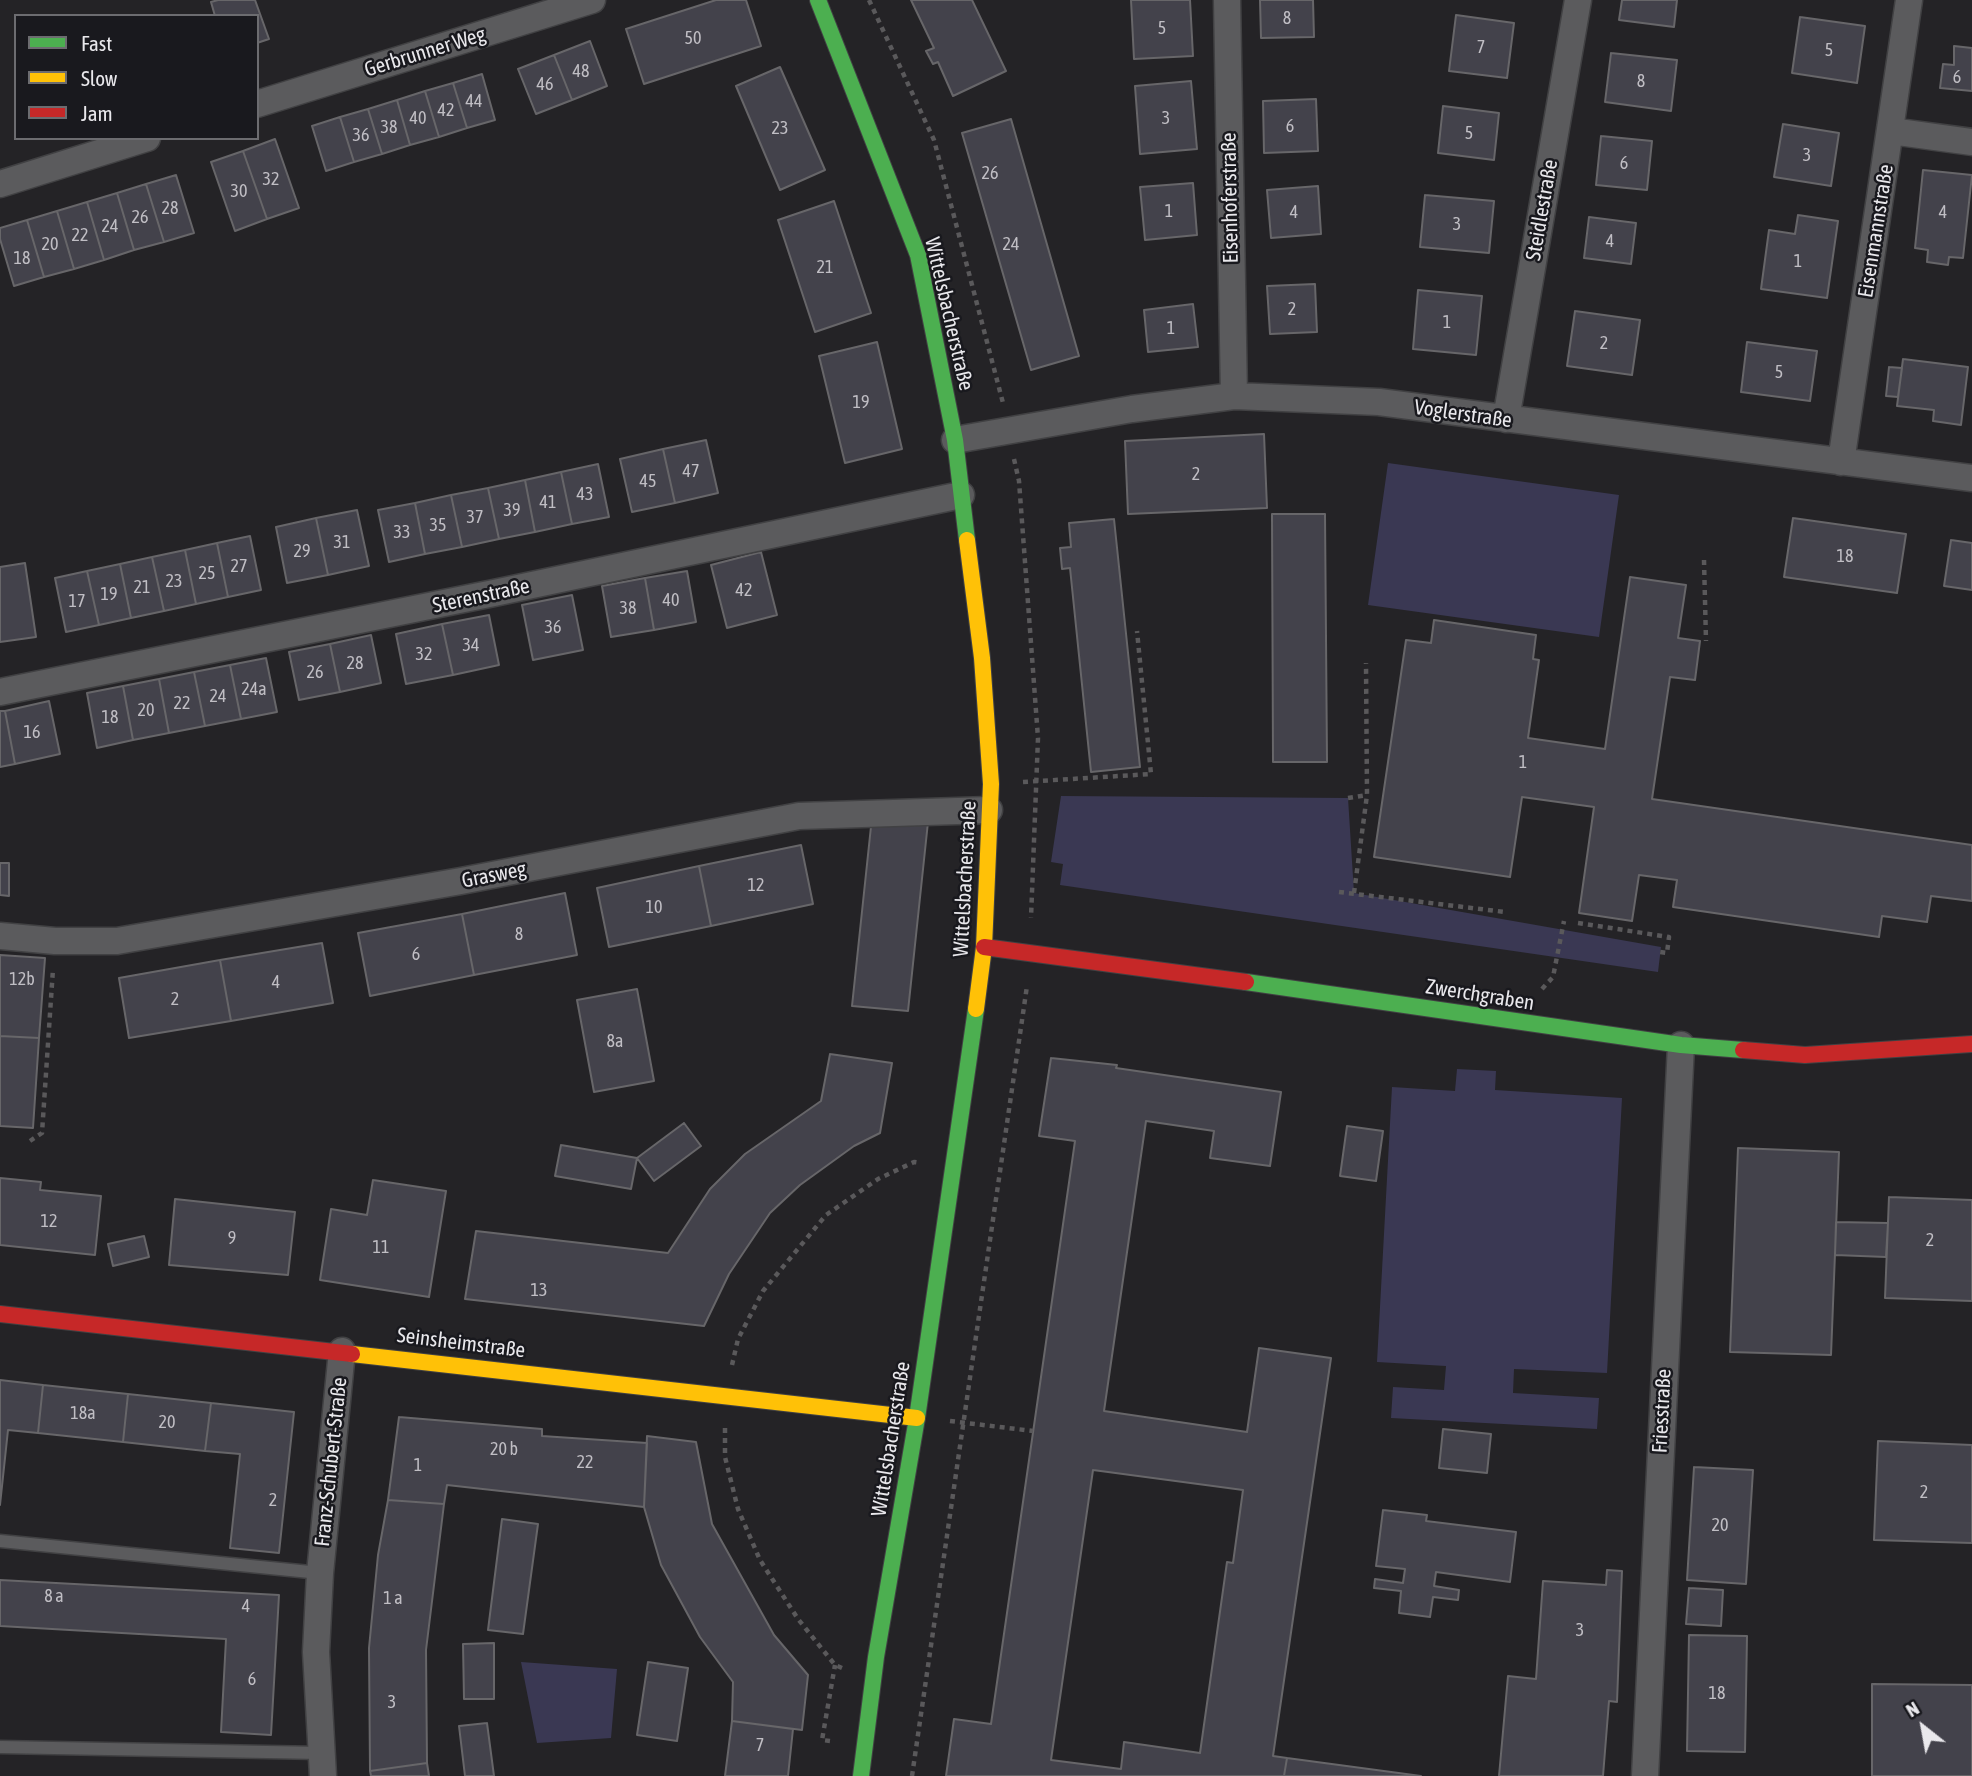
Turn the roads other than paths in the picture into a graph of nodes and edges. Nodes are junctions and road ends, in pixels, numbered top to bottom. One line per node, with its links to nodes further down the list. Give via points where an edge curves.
1 (592, 0): 6 (street, Gerbrunner Weg)
2 (818, 0): 13 (street, Wittelsbacherstraße, via 918,255)
3 (1227, 0): 11 (street, Eisenhoferstraße)
4 (1578, 0): 12 (street, Steidlestraße)
5 (1909, 0): 7 (street, Eisenmannstraße)
6 (259, 103)
7 (1891, 131): 9 (street); 14 (street, Eisenmannstraße)
8 (141, 140): 10 (street)
9 (1972, 142)
10 (0, 184)
11 (1234, 396): 12 (street, Voglerstraße, via 1379,402); 13 (street, Voglerstraße)
12 (1506, 419): 14 (street, Voglerstraße)
13 (954, 440): 16 (street, Wittelsbacherstraße)
14 (1841, 462): 15 (street, Voglerstraße)
15 (1972, 478)
16 (961, 495): 17 (street, Sterenstraße); 18 (street, Wittelsbacherstraße, via 982,658)
17 (0, 692)
18 (990, 797): 19 (street, Grasweg, via 799,816 117,941); 20 (street, Wittelsbacherstraße)
19 (0, 936)
20 (984, 947): 22 (street, Zwerchgraben); 25 (street, Wittelsbacherstraße)
21 (1972, 1044): 22 (street, Zwerchgraben, via 1805,1055)
22 (1681, 1045): 31 (street, Friesstraße)
23 (0, 1314): 24 (street, Seinsheimstraße)
24 (342, 1351): 25 (street, Seinsheimstraße); 27 (street, Franz-Schubert-Straße)
25 (917, 1418): 30 (street, Wittelsbacherstraße, via 876,1657)
26 (0, 1541): 27 (lane, Franz-Schubert-Straße)
27 (320, 1573): 29 (street, Franz-Schubert-Straße, via 316,1652)
28 (0, 1747): 29 (lane, Franz-Schubert-Straße, via 99,1749)
29 (322, 1765)
30 (861, 1776)
31 (1645, 1776)

